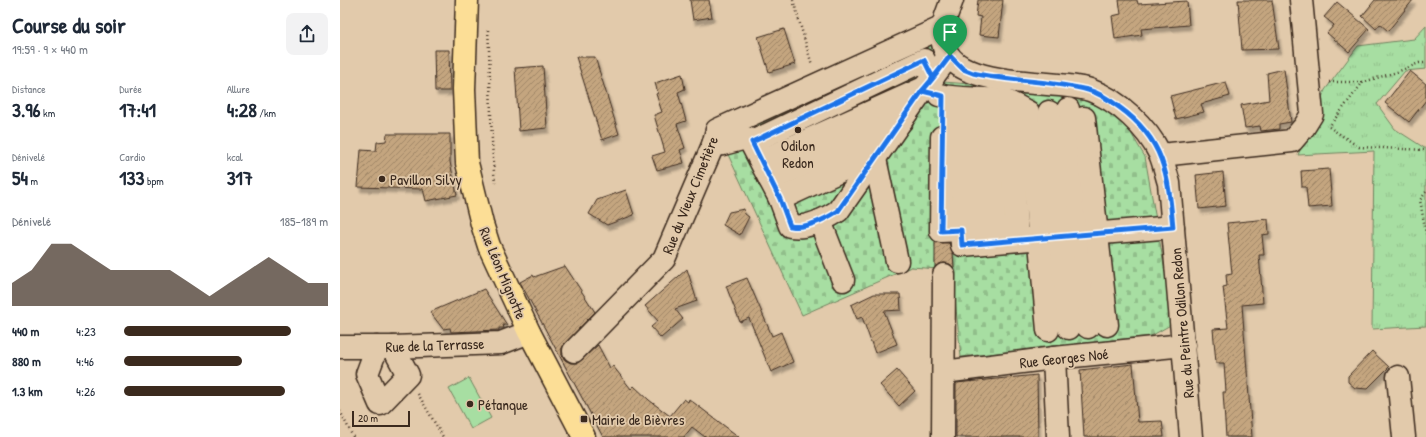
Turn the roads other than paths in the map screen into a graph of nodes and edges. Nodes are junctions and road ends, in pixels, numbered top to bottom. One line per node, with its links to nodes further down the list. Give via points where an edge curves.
1 (467, 0): 22 (main road, Rue Léon Mignotte, via 464,89 467,163 489,246)
2 (952, 0): 4 (street, Rue du Peintre Odilon Redon)
3 (1301, 0): 9 (street, via 1312,114 1292,141)
4 (942, 27): 5 (street, Rue du Peintre Odilon Redon, via 944,46); 8 (street, Rue du Vieux Cimetière, via 717,130)
5 (950, 56): 7 (street); 9 (street, Rue du Peintre Odilon Redon, via 963,69 980,75 1090,90 1108,99 1140,124)
6 (903, 119): 7 (street); 10 (street); 11 (street)
7 (953, 141): 11 (street, via 924,60); 16 (street, via 1028,112); 17 (street); 17 (street); 17 (street, via 962,245)
8 (713, 145): 11 (street, via 746,138); 26 (street, Rue du Vieux Cimetière, via 664,259)
9 (1161, 155): 14 (street, Rue du Peintre Odilon Redon, via 1169,183)
10 (877, 156): 12 (street); 13 (street, via 838,211); 18 (street)
11 (761, 161): 12 (street)
12 (780, 199): 13 (street, via 790,226 798,227)
13 (820, 221): 20 (street)
14 (1173, 227): 15 (street); 23 (street, Rue du Peintre Odilon Redon)
15 (1079, 235): 15 (street, via 1066,111); 16 (street); 21 (street); 21 (street)
16 (1039, 238): 17 (street); 21 (street)
17 (1000, 241)
18 (897, 261)
19 (944, 275): 28 (street)
20 (844, 280)
21 (1078, 328)
22 (529, 332): 25 (street, Rue de la Terrasse, via 501,343); 30 (main road, Rue Léon Mignotte)
23 (1184, 345): 27 (street, Rue Georges Noé); 33 (street, Rue du Peintre Odilon Redon)
24 (340, 347): 25 (street, Rue de la Terrasse)
25 (385, 347): 25 (street, via 367,374 380,404 408,375)
26 (574, 350)
27 (1054, 358): 28 (street, Rue Georges Noé); 32 (street)
28 (944, 372): 31 (street)
29 (1398, 377): 34 (street)
30 (584, 437)
31 (943, 437)
32 (1058, 437)
33 (1191, 437)
34 (1404, 437)

